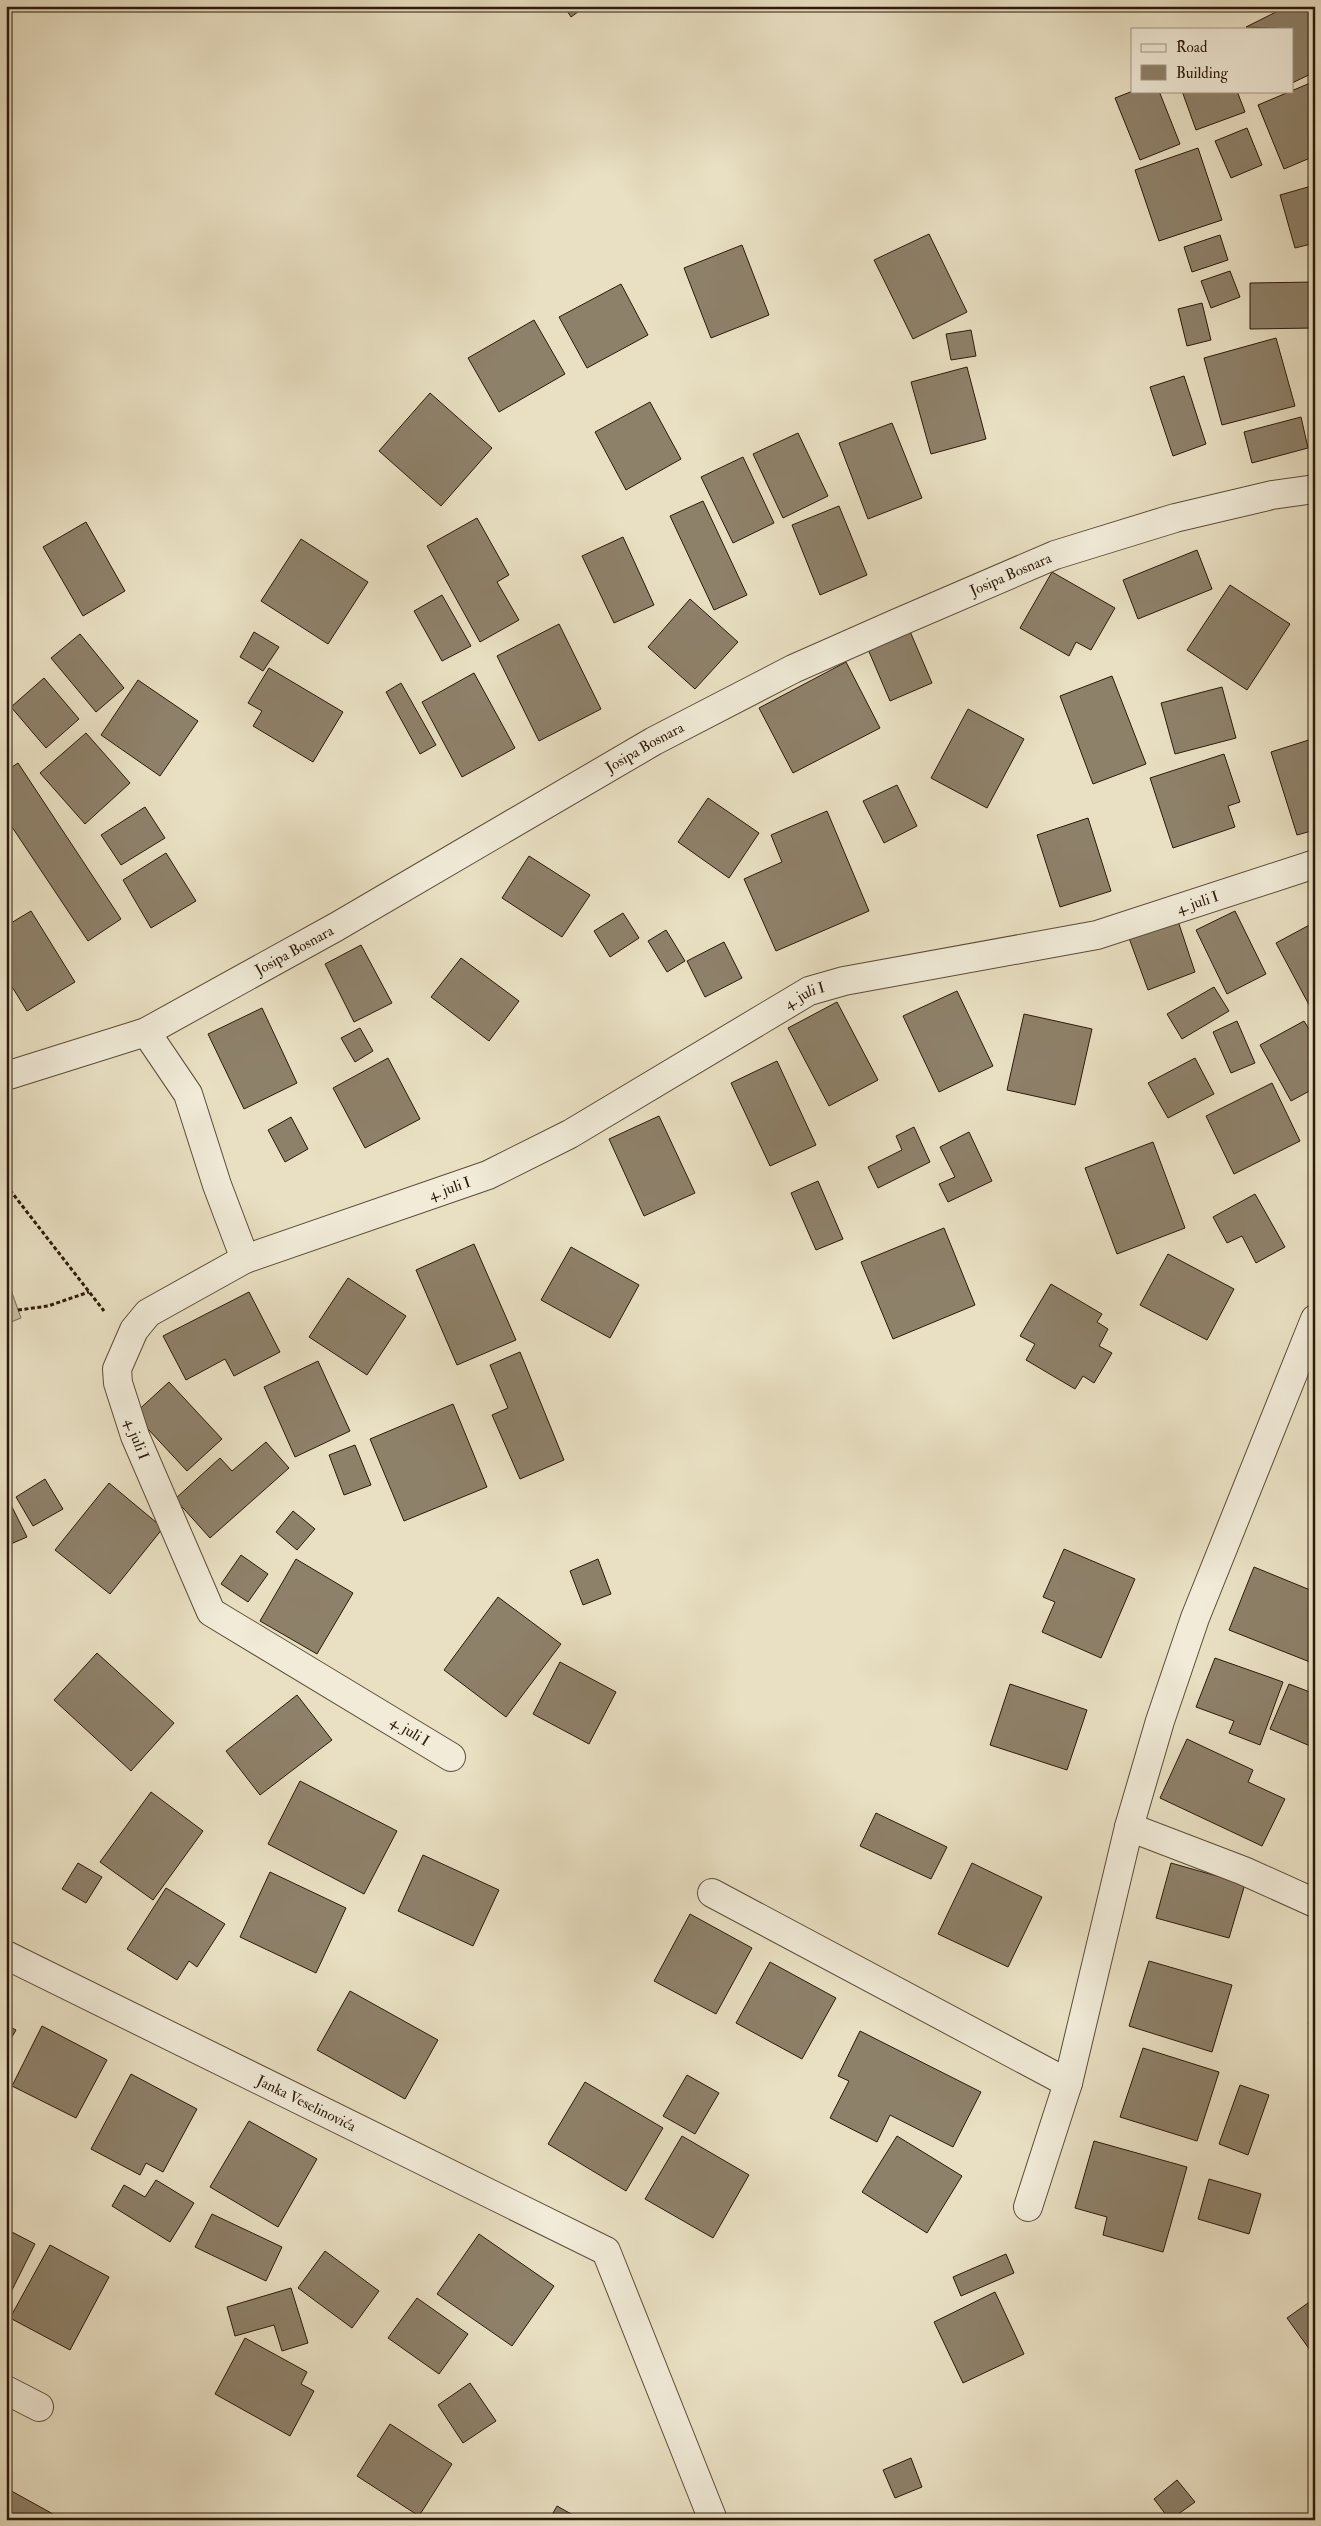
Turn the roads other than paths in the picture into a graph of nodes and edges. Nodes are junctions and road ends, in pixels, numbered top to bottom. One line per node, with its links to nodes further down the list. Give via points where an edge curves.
1 (1315, 489): 3 (street, Josipa Bosnara, via 1272,495 1175,518 1055,555 793,669 654,741 336,927)
2 (1315, 864): 5 (street, 4. juli I, via 1097,935 844,981 809,991 570,1134 488,1175)
3 (146, 1032): 4 (street, Josipa Bosnara); 5 (street, via 188,1094)
4 (6, 1076)
5 (245, 1259): 7 (street, 4. juli I, via 148,1313 134,1330 117,1369 134,1436 212,1612)
6 (1315, 1319): 8 (street, via 1195,1618)
7 (451, 1757)
8 (1129, 1827): 10 (street, via 1244,1870); 12 (street)
9 (712, 1893): 12 (street)
10 (1315, 1903)
11 (6, 1955): 16 (street, Janka Veselinovića, via 606,2251)
12 (1068, 2083): 13 (street)
13 (1028, 2208)
14 (6, 2390): 15 (street)
15 (39, 2407)
16 (712, 2520)

